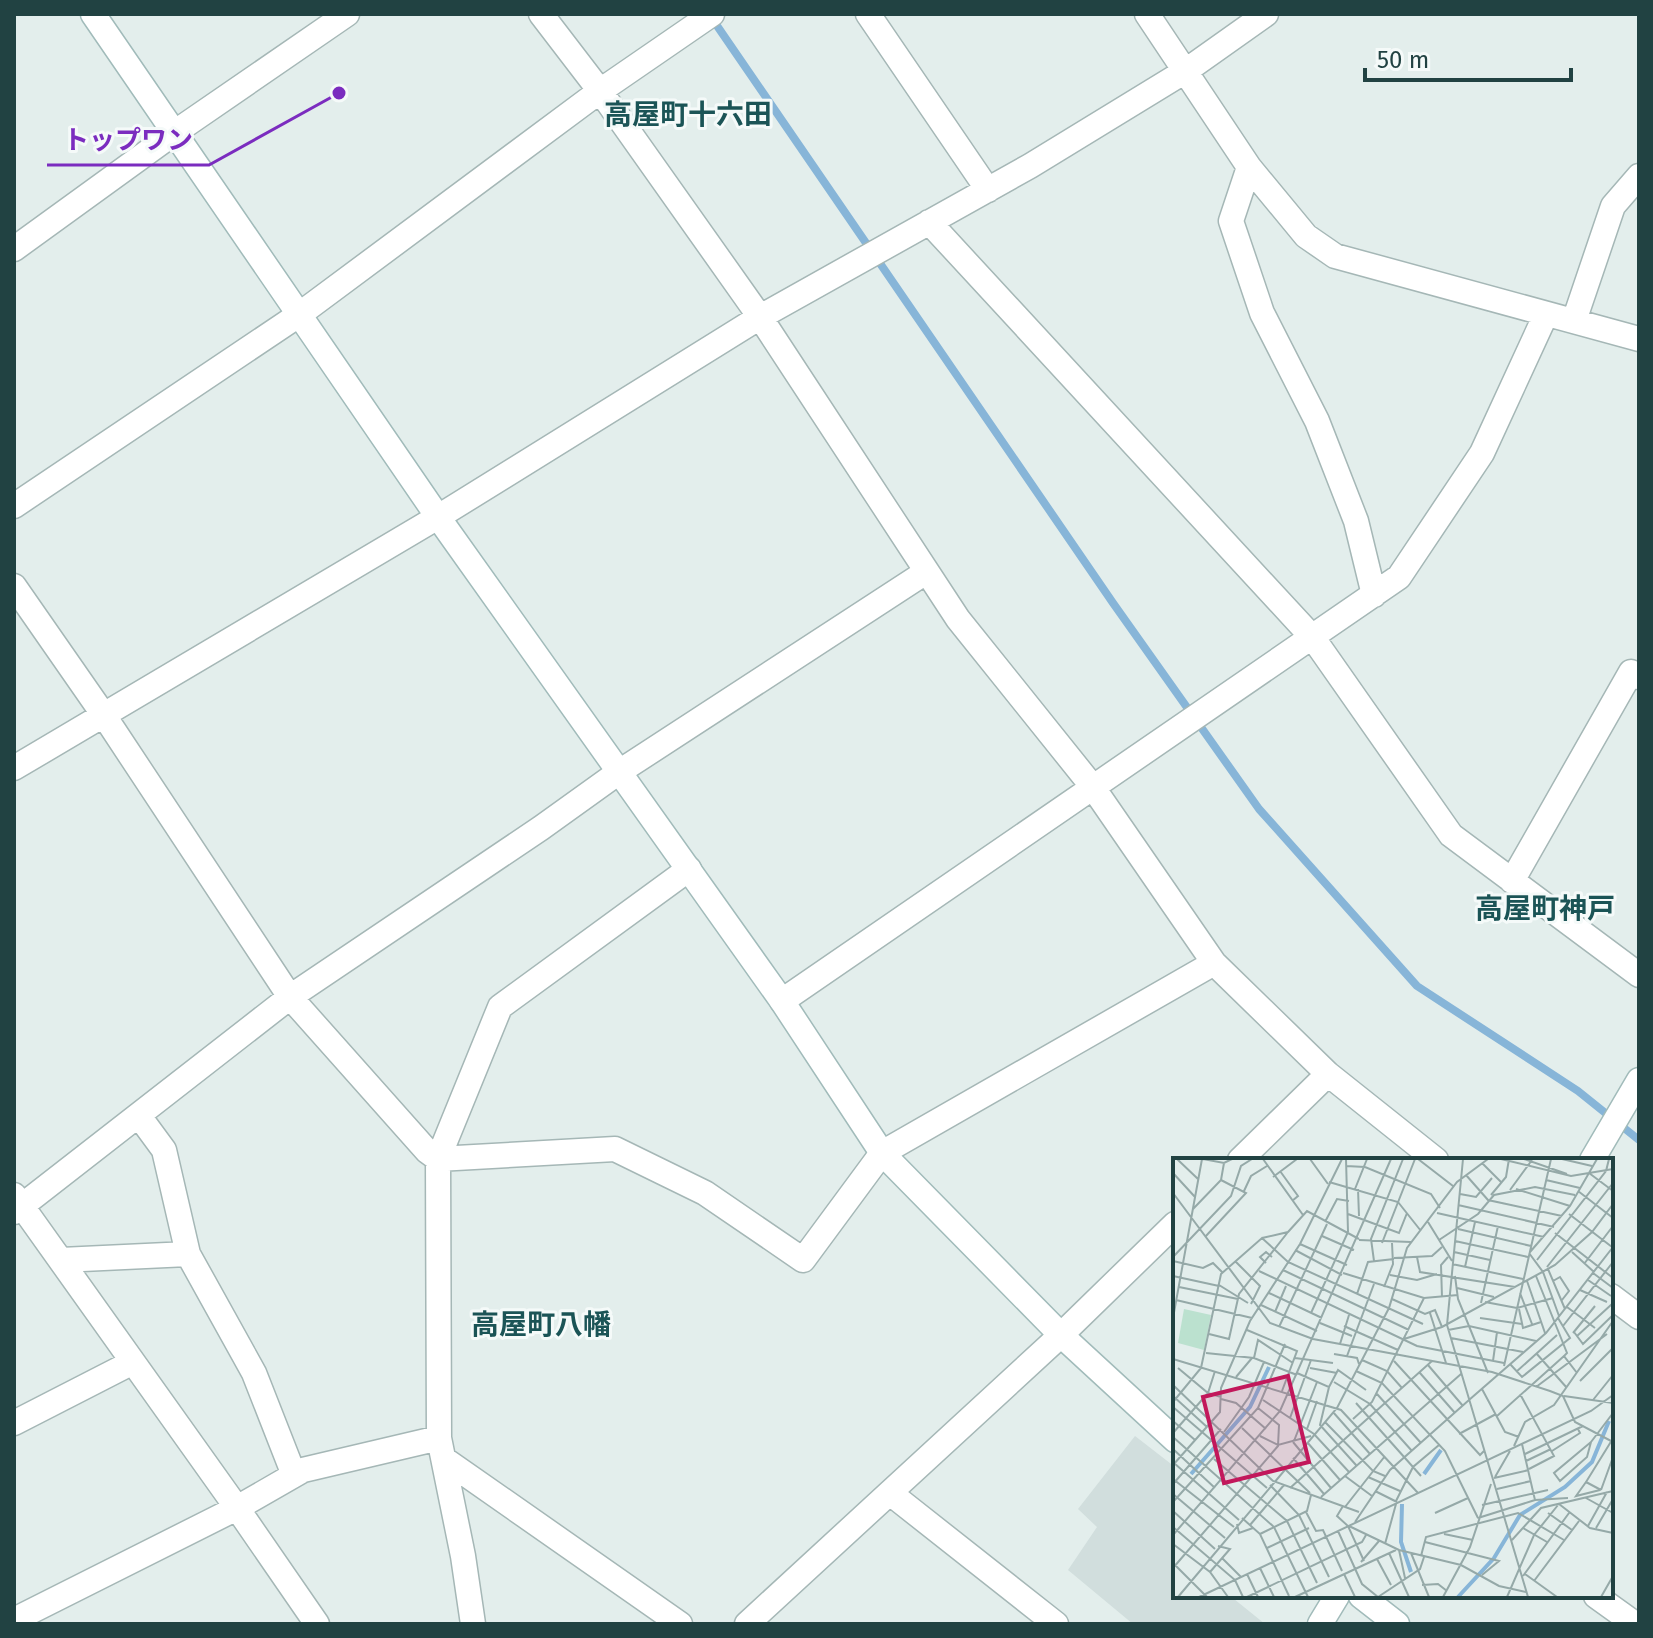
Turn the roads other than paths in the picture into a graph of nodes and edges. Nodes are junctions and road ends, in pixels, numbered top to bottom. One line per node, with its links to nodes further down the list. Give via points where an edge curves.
1 (93, 14): 10 (street)
2 (347, 14): 10 (street)
3 (541, 14): 9 (street)
4 (712, 14): 9 (street)
5 (868, 14): 13 (street)
6 (1147, 14): 8 (street)
7 (1266, 14): 8 (street)
8 (1187, 70): 11 (street); 13 (street)
9 (600, 91): 16 (street); 18 (street)
10 (174, 133): 15 (street); 16 (street)
11 (1249, 167): 17 (street, via 1306,236 1335,256); 25 (street, via 1231,221 1262,313 1317,421 1356,521)
12 (1639, 176): 19 (street, via 1613,206)
13 (988, 190): 14 (street)
14 (929, 222): 18 (street); 26 (street)
15 (14, 249)
16 (300, 314): 21 (street); 22 (street)
17 (1546, 314): 19 (street); 25 (street, via 1482,453 1399,577)
18 (760, 317): 22 (street); 23 (street)
19 (1574, 321): 20 (street)
20 (1639, 339)
21 (14, 506)
22 (438, 517): 28 (street); 30 (street)
23 (926, 572): 30 (street); 31 (street)
24 (14, 586): 28 (street)
25 (1374, 595): 26 (street)
26 (1313, 638): 31 (street); 33 (street, via 1451,835)
27 (1639, 677): 33 (street, via 1631,672)
28 (103, 714): 29 (street); 36 (street)
29 (14, 768)
30 (619, 772): 32 (street); 36 (street)
31 (1092, 786): 34 (street); 37 (street)
32 (689, 869): 37 (street); 45 (street, via 500,1007)
33 (1512, 881): 35 (street)
34 (1214, 963): 38 (street); 41 (street)
35 (1639, 975)
36 (290, 997): 40 (street); 45 (street)
37 (782, 1001): 41 (street)
38 (1328, 1074): 42 (street); 43 (street)
39 (1639, 1080): 44 (street)
40 (139, 1116): 46 (street); 48 (street, via 164,1150)
41 (882, 1153): 45 (street, via 803,1260 705,1193 615,1149); 52 (street)
42 (1242, 1158)
43 (1433, 1158)
44 (1593, 1158)
45 (438, 1159): 56 (street)
46 (17, 1205): 49 (street)
47 (1173, 1226): 52 (street)
48 (188, 1254): 49 (street); 57 (street, via 254,1373)
49 (61, 1260): 53 (street)
50 (1613, 1298): 51 (street)
51 (1639, 1317)
52 (1061, 1335): 55 (street); 58 (street)
53 (133, 1362): 54 (street); 59 (street)
54 (14, 1423)
55 (1173, 1438)
56 (442, 1448): 57 (street); 65 (street); 66 (street)
57 (294, 1475): 59 (street)
58 (890, 1493): 67 (street); 68 (street)
59 (237, 1508): 63 (street); 64 (street)
60 (1336, 1598): 69 (street)
61 (1364, 1598): 70 (street)
62 (1599, 1598): 71 (street)
63 (14, 1620)
64 (317, 1624)
65 (473, 1624)
66 (680, 1624)
67 (747, 1624)
68 (1056, 1624)
69 (1320, 1624)
70 (1397, 1624)
71 (1635, 1624)

